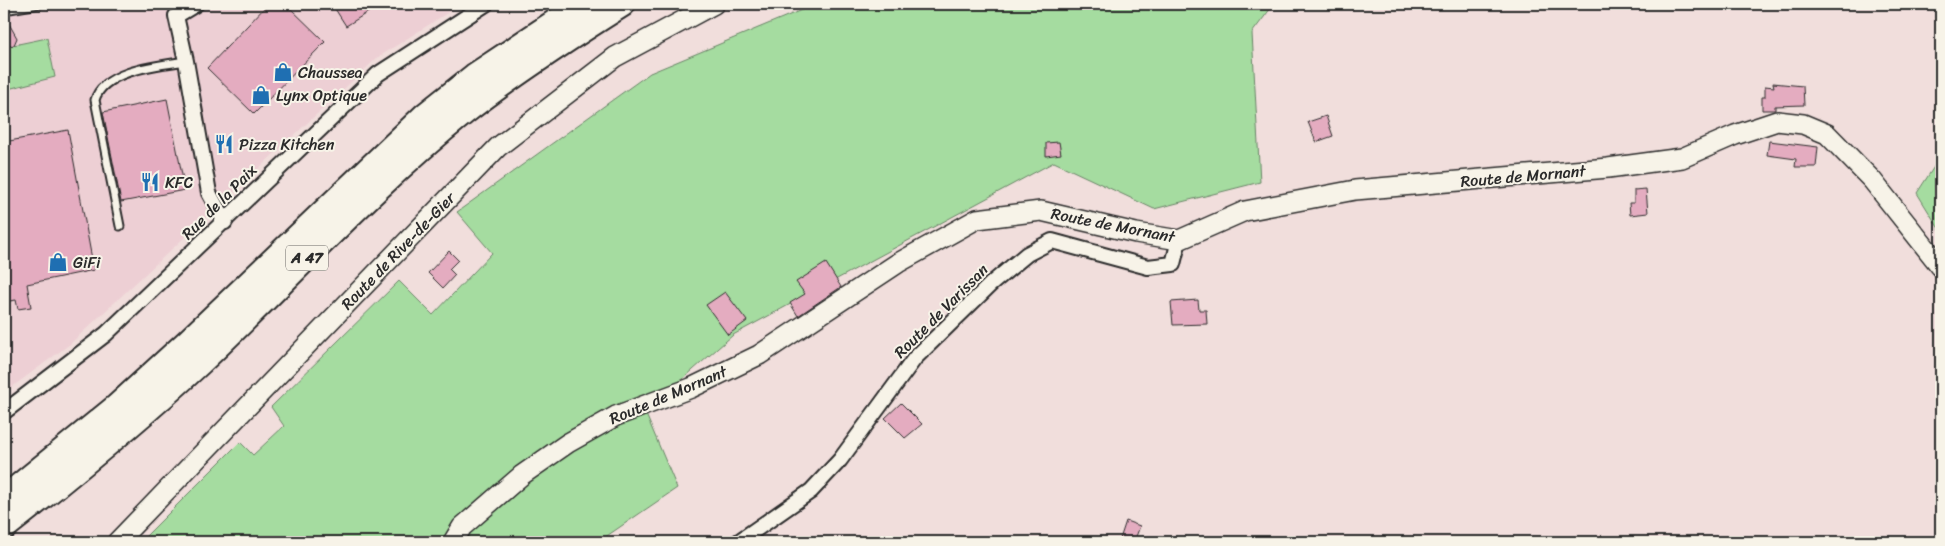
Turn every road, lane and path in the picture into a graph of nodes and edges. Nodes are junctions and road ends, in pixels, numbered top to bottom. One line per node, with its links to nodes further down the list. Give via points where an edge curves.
1 (39, 4): 7 (lane)
2 (196, 4): 8 (street, via 176,16)
3 (486, 4): 9 (street, Rue de la Paix, via 378,74)
4 (583, 4): 14 (highway, A 47, via 475,76 426,115 124,401)
5 (622, 4): 15 (highway, A 47, via 508,79 439,133 200,362 126,428)
6 (714, 4): 16 (main road, Route de Rive-de-Gier, via 615,57 498,147)
7 (4, 10)
8 (186, 61): 9 (street, via 209,193); 10 (lane, via 139,68 105,84 97,93 95,100)
9 (225, 222): 13 (street, Rue de la Paix, via 106,334)
10 (120, 226)
11 (1179, 240): 12 (main road, Route de Mornant, via 1244,211 1355,190 1608,168 1682,158 1735,134 1777,121 1802,124 1827,134 1872,180); 17 (main road, Route de Mornant, via 1041,211 977,219 898,263 759,355 691,388 616,416 568,442 515,481 462,527); 18 (street, Route de Varissan, via 1174,264 1148,267 1052,241 1027,254 990,284 916,358 840,460 811,491)
12 (1941, 267)
13 (4, 412)
14 (4, 499)
15 (4, 527)
16 (117, 542)
17 (453, 542)
18 (738, 542)

